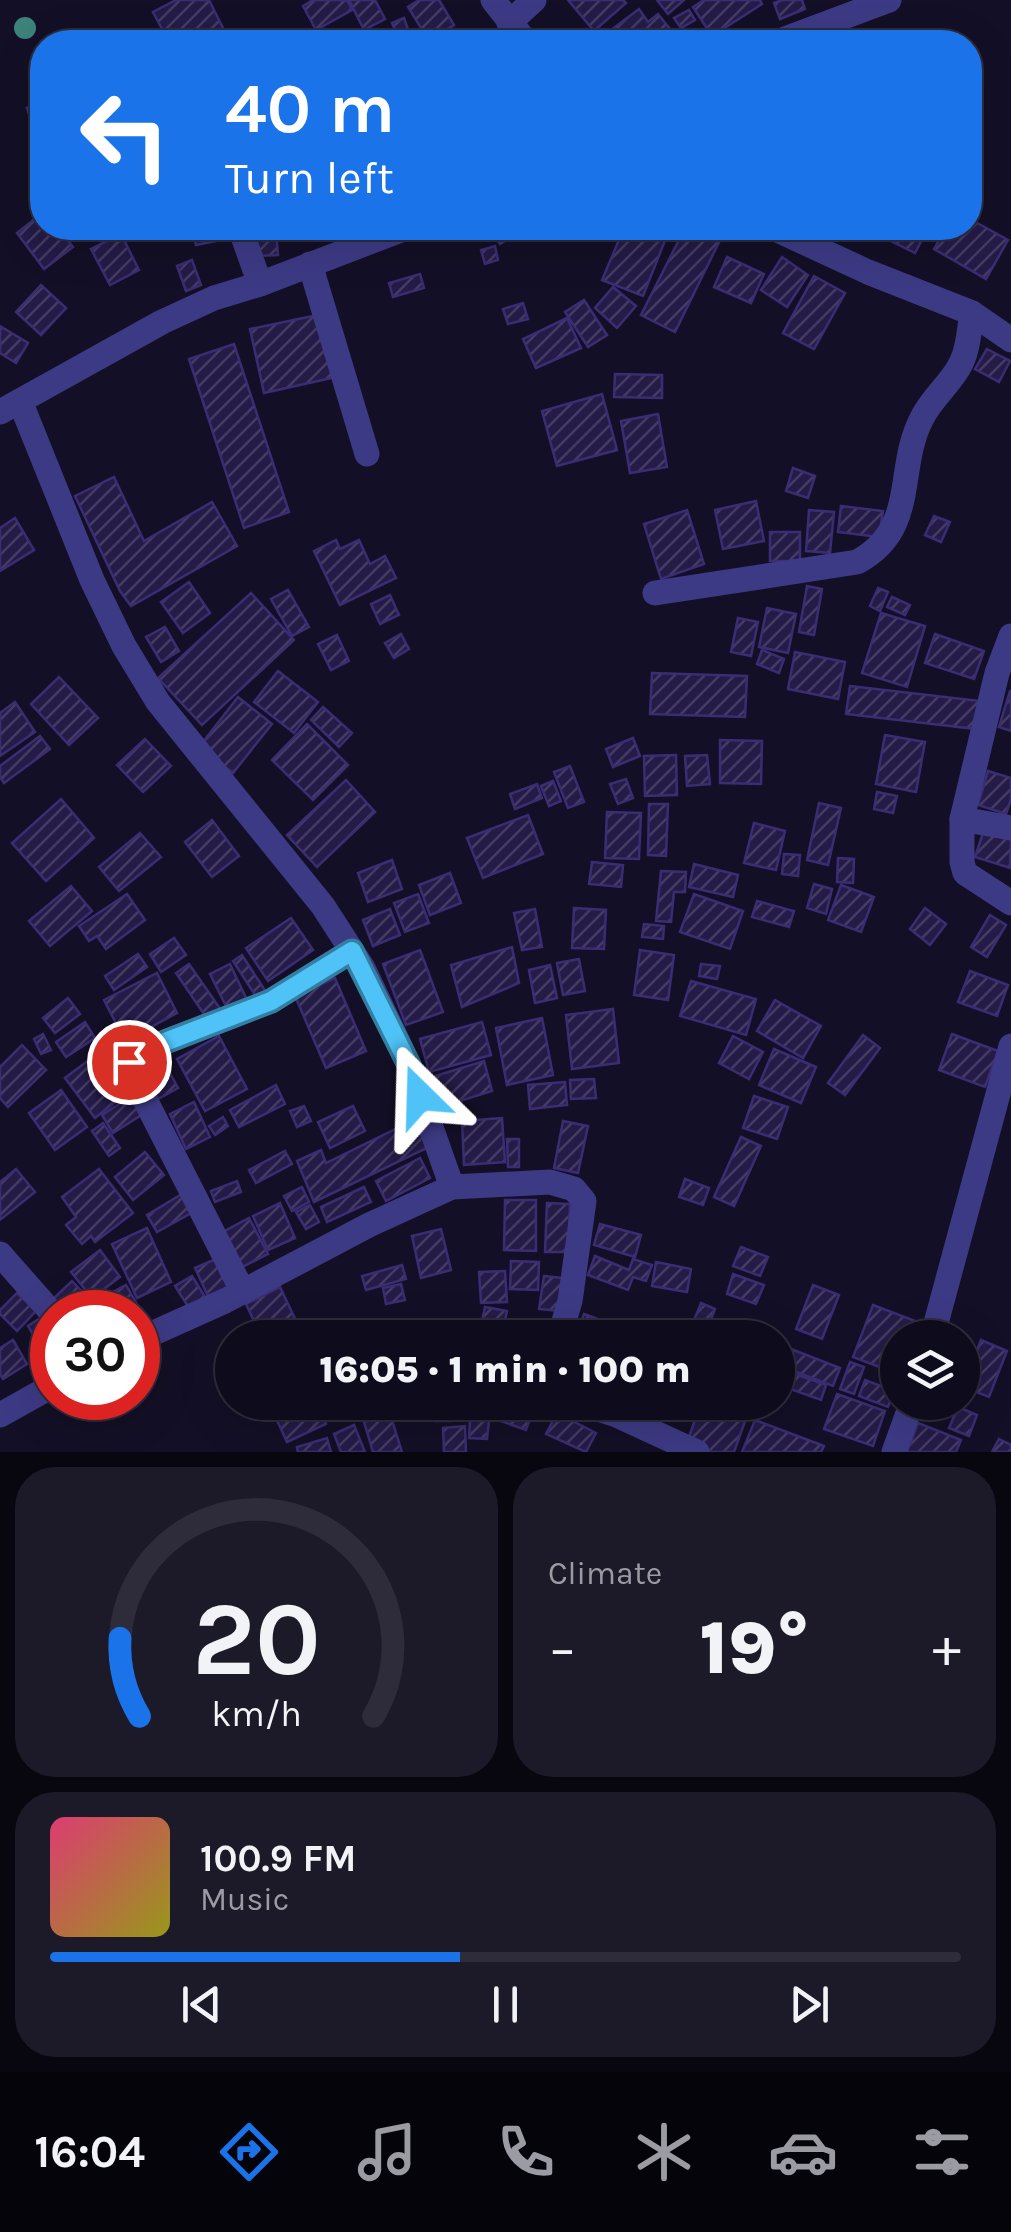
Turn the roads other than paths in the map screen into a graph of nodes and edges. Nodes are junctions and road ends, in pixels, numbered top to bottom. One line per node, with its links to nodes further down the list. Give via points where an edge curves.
1 (492, 0): 4 (street)
2 (534, 0): 5 (street)
3 (890, 0): 6 (street)
4 (515, 30)
5 (519, 30)
6 (809, 30)
7 (244, 240): 11 (street)
8 (374, 240): 10 (street)
9 (799, 240): 12 (street)
10 (310, 264): 11 (street); 15 (street)
11 (260, 284): 14 (street, via 162,322)
12 (972, 314): 13 (street); 16 (street, via 959,368 921,418 910,446 905,498 875,552 857,562)
13 (1011, 340)
14 (10, 406): 21 (street, via 124,646 158,702)
15 (366, 454)
16 (655, 593)
17 (1011, 636): 18 (street)
18 (962, 819): 19 (street); 20 (street, via 966,874)
19 (1011, 828)
20 (1011, 903)
21 (352, 951): 23 (street, via 409,1065); 26 (street, via 271,1001 134,1054 129,1062)
22 (1011, 1046): 28 (street)
23 (452, 1188): 26 (street); 27 (street, via 550,1182 581,1194)
24 (0, 1254): 25 (street)
25 (32, 1290)
26 (242, 1292): 29 (street)
27 (564, 1320)
28 (937, 1320)
29 (160, 1330)
30 (30, 1398): 31 (street)
31 (0, 1415)
32 (627, 1420): 34 (street)
33 (906, 1420): 35 (street)
34 (697, 1452)
35 (894, 1452)

